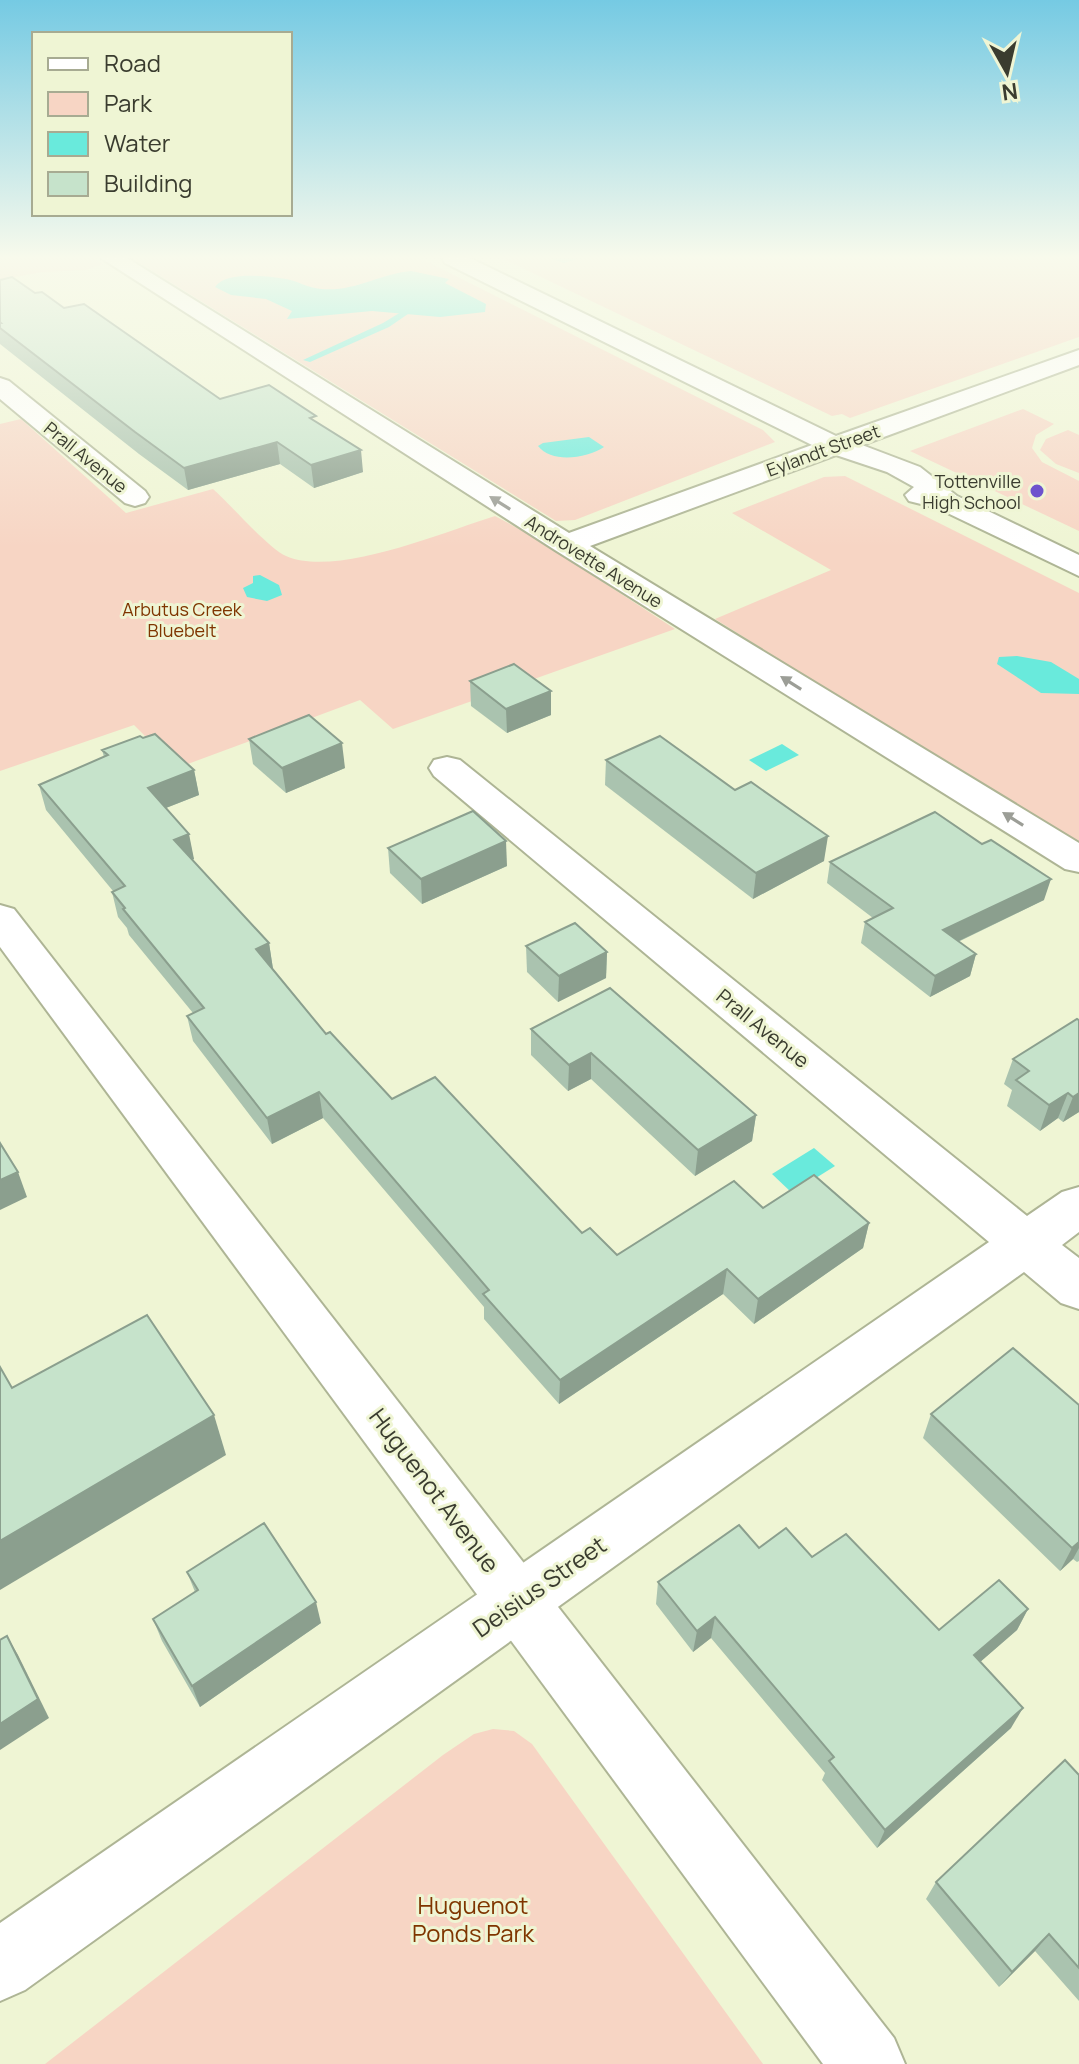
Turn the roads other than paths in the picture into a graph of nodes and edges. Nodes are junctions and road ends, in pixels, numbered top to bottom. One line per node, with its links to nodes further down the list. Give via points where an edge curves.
1 (265, 354): 7 (street, Androvette Avenue, one-way to 1)
2 (649, 354): 5 (street)
3 (1079, 357): 5 (street, Eylandt Street)
4 (0, 386): 6 (street, Prall Avenue)
5 (835, 446): 7 (street, Eylandt Street); 8 (street, via 854,465 912,494 947,502)
6 (135, 497)
7 (566, 544): 10 (street, Androvette Avenue, one-way to 7)
8 (1079, 567)
9 (447, 768): 13 (street, Prall Avenue)
10 (1079, 860)
11 (0, 918): 15 (street, Huguenot Avenue)
12 (1079, 1206): 13 (street, Deisius Street)
13 (1026, 1244): 14 (street, Prall Avenue); 15 (street, Deisius Street)
14 (1079, 1288)
15 (519, 1601): 16 (street, Deisius Street); 17 (street, Huguenot Avenue)
16 (0, 1965)
17 (868, 2064)

